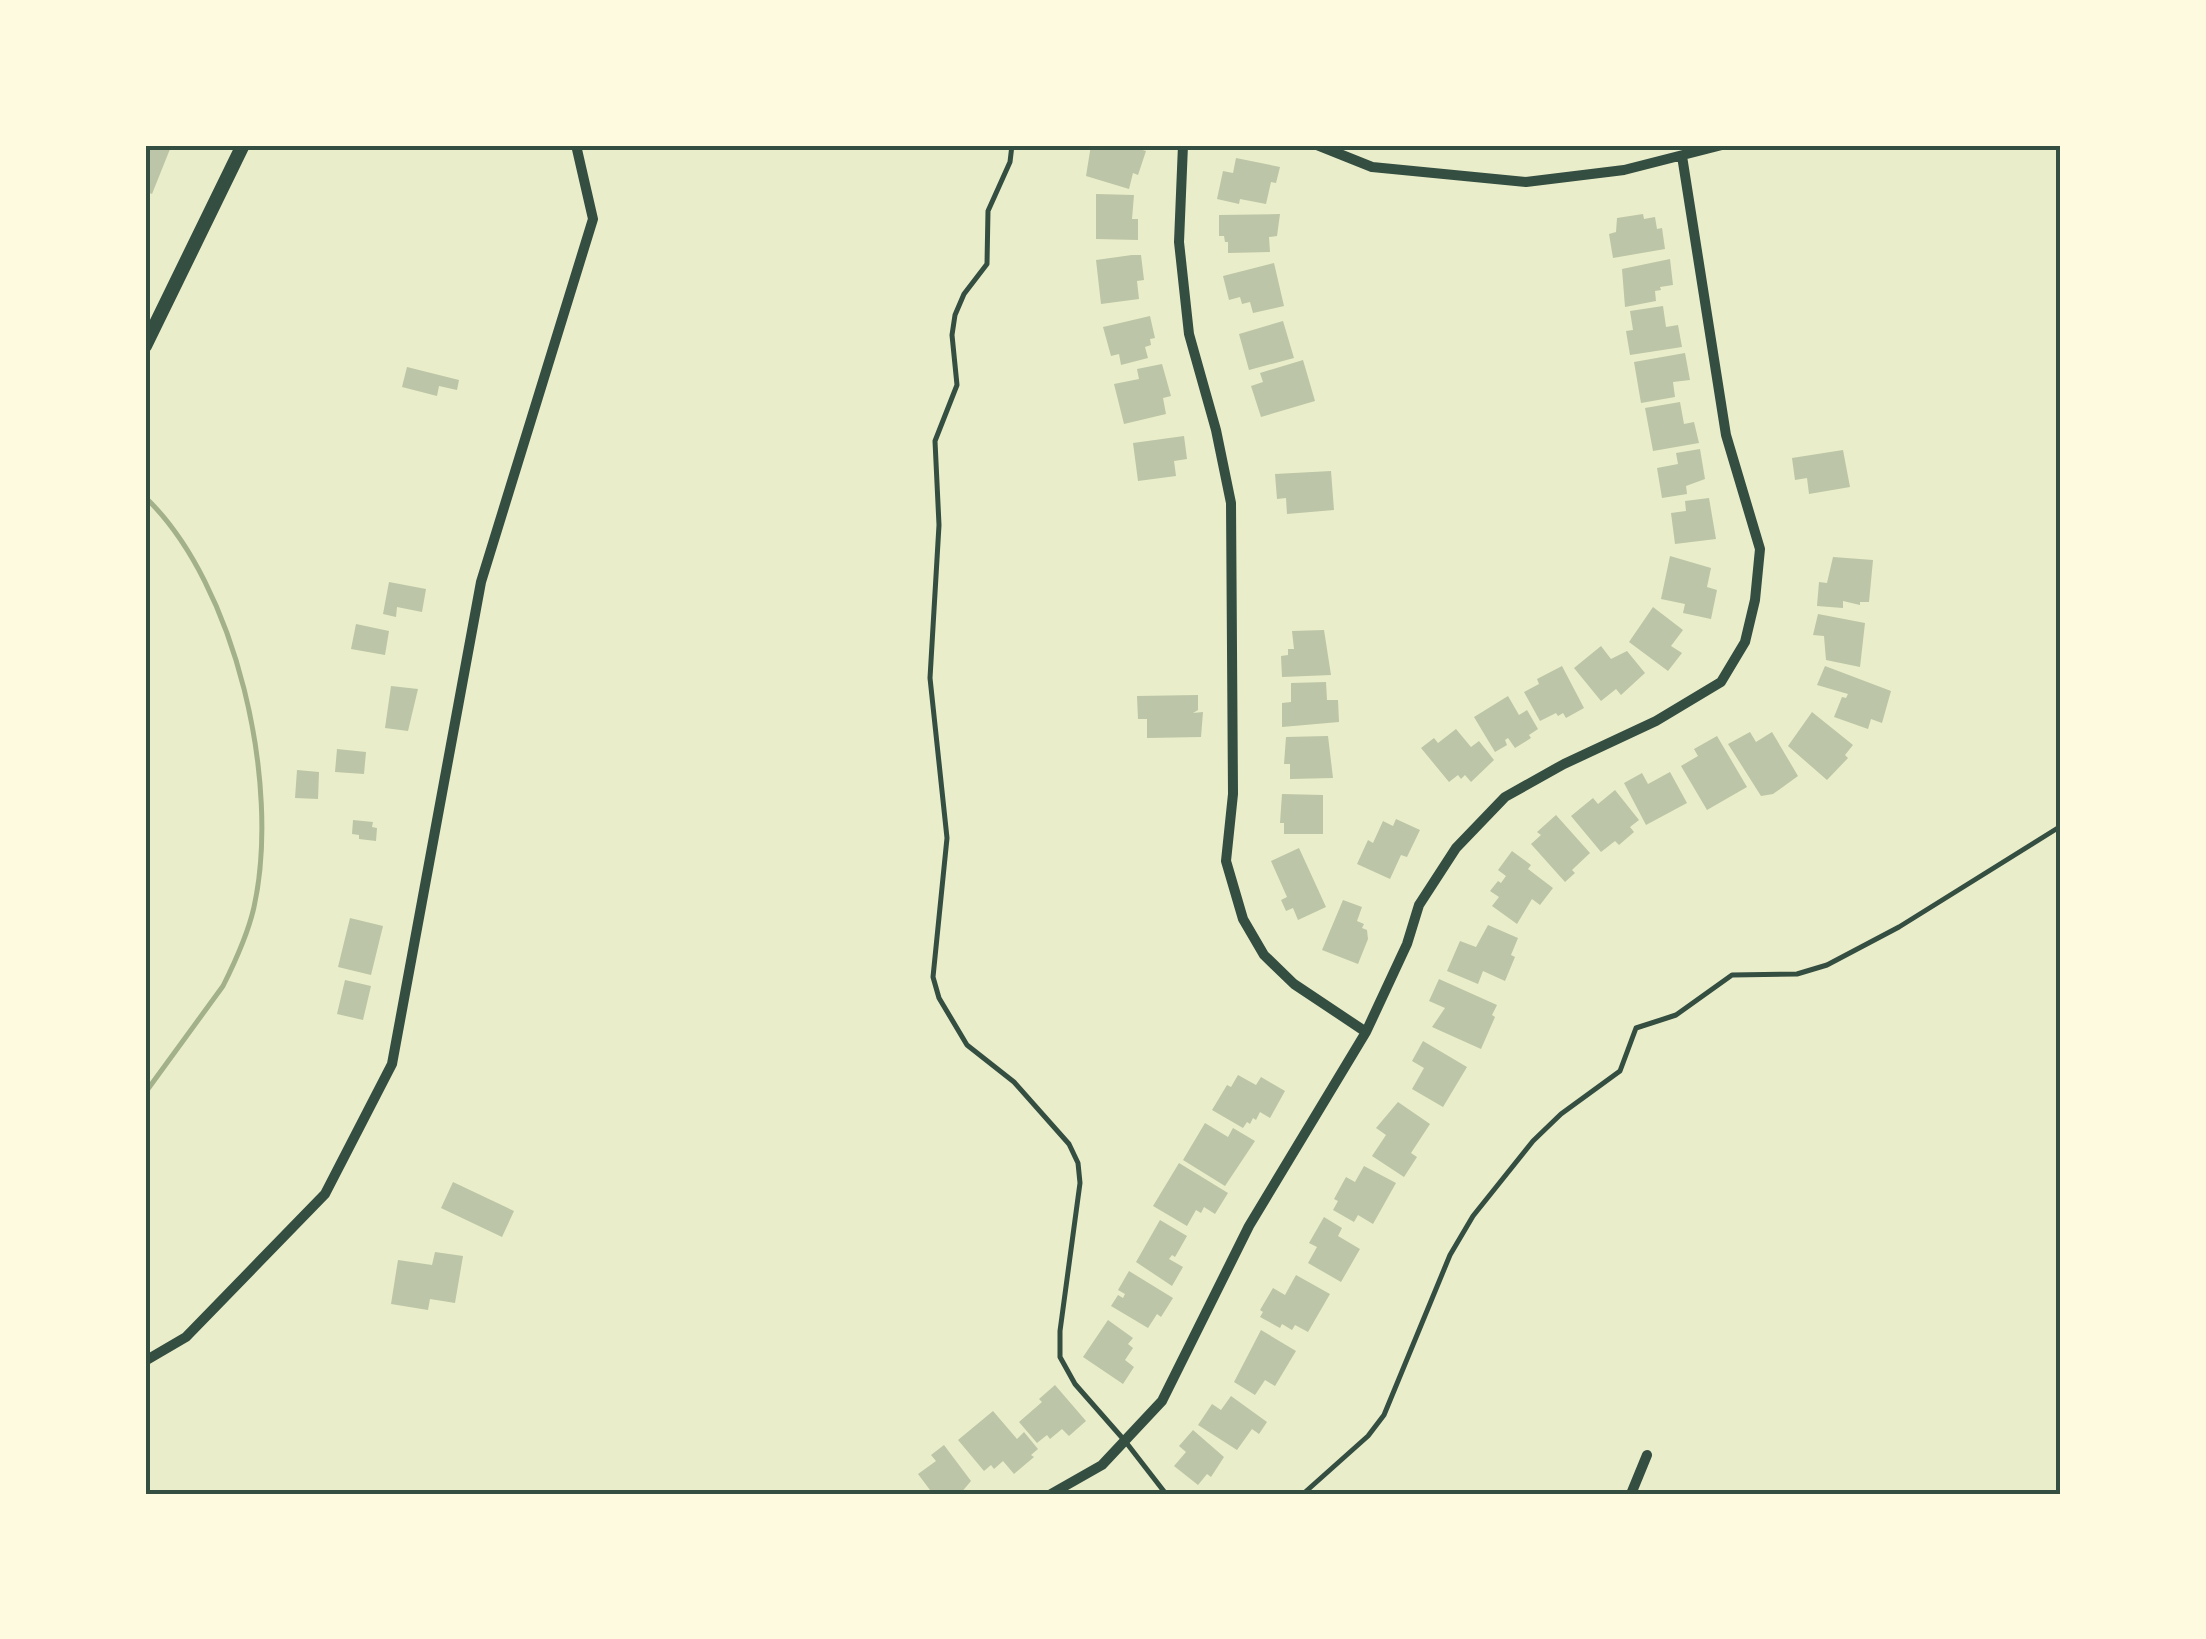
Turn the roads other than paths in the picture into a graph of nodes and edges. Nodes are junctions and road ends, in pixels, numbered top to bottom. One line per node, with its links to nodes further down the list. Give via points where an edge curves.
1 (243, 145): 8 (street)
2 (576, 145): 11 (street, via 593,219 481,582 392,1064 325,1194 186,1337)
3 (1012, 145): 12 (lane, via 988,211 988,264 955,315 957,384 934,449 939,525 930,678 947,847 933,977 967,1045 1014,1082 1078,1163 1060,1357 1075,1384)
4 (1183, 145): 10 (street, via 1179,242 1190,334 1230,503 1233,794 1226,861 1243,919 1264,955 1294,984)
5 (1316, 145): 7 (street, via 1372,167 1526,182)
6 (1722, 145): 7 (street)
7 (1682, 156): 10 (street, via 1726,434 1760,550 1744,642 1722,682 1506,797 1456,848 1420,904)
8 (145, 346)
9 (2061, 826): 16 (lane, via 1827,965 1796,974 1732,976 1676,1015 1636,1028 1620,1071 1547,1128 1463,1230 1384,1415)
10 (1366, 1032): 12 (street, via 1249,1226 1162,1401)
11 (145, 1362)
12 (1126, 1440): 14 (street, via 1102,1466); 15 (lane)
13 (1647, 1455): 17 (street)
14 (1051, 1494)
15 (1166, 1494)
16 (1302, 1494)
17 (1631, 1494)

